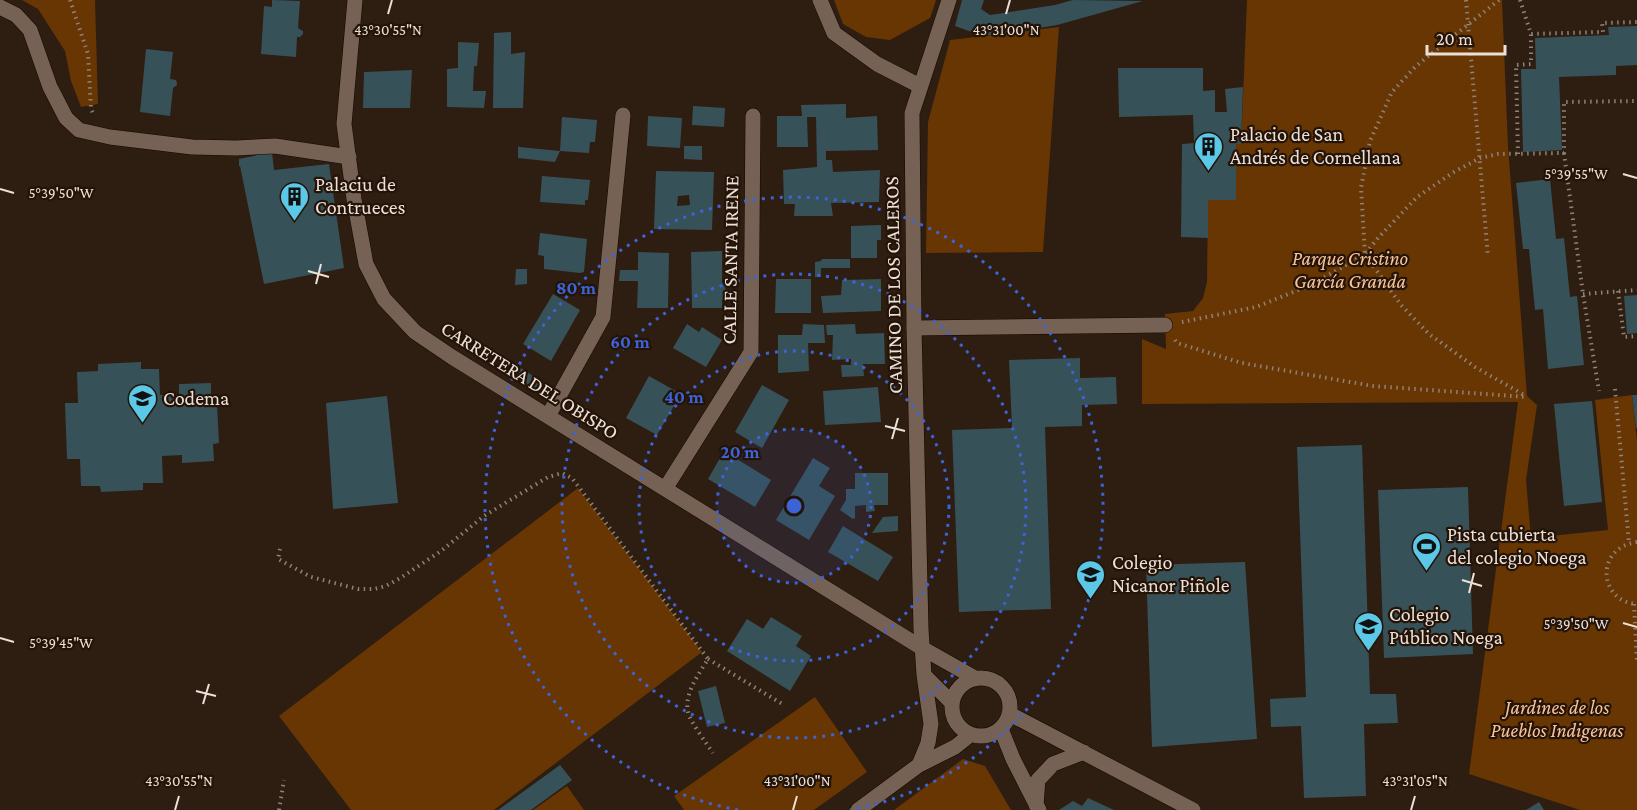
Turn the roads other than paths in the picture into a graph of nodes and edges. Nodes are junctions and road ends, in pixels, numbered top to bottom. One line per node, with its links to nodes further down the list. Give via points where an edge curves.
1 (355, 0): 8 (street, CARRETERA DEL OBISPO, via 344,124)
2 (820, 0): 5 (street, via 834,33 877,64)
3 (949, 0): 5 (street, CAMINO DE LOS CALEROS)
4 (0, 7): 8 (street, via 16,15 30,30 50,87 66,118 79,130 192,147 275,146)
5 (920, 86): 10 (street, CAMINO DE LOS CALEROS, via 912,113)
6 (623, 115): 11 (street, via 603,317)
7 (753, 116): 12 (street, CALLE SANTA IRENE, via 751,352)
8 (349, 157): 11 (street, CARRETERA DEL OBISPO, via 366,264 384,299 415,332)
9 (1166, 325): 10 (street)
10 (914, 328): 13 (street, CAMINO DE LOS CALEROS)
11 (548, 417): 12 (street, CARRETERA DEL OBISPO)
12 (664, 489): 13 (street, CARRETERA DEL OBISPO)
13 (922, 648): 14 (street); 15 (street, CARRETERA DEL OBISPO)
14 (924, 675): 16 (street); 18 (street)
15 (975, 678): 16 (street, via 958,688); 17 (street, via 994,681 1002,687 1008,695)
16 (952, 704): 18 (street); 20 (street, via 957,725)
17 (1010, 714): 19 (street); 21 (street)
18 (931, 724): 22 (street)
19 (1001, 729): 20 (street, via 985,737); 23 (street)
20 (970, 735): 22 (street)
21 (1084, 752): 23 (street, via 1053,764 1038,780); 25 (street)
22 (919, 765): 24 (street)
23 (1038, 807)
24 (858, 810)
25 (1193, 810)

